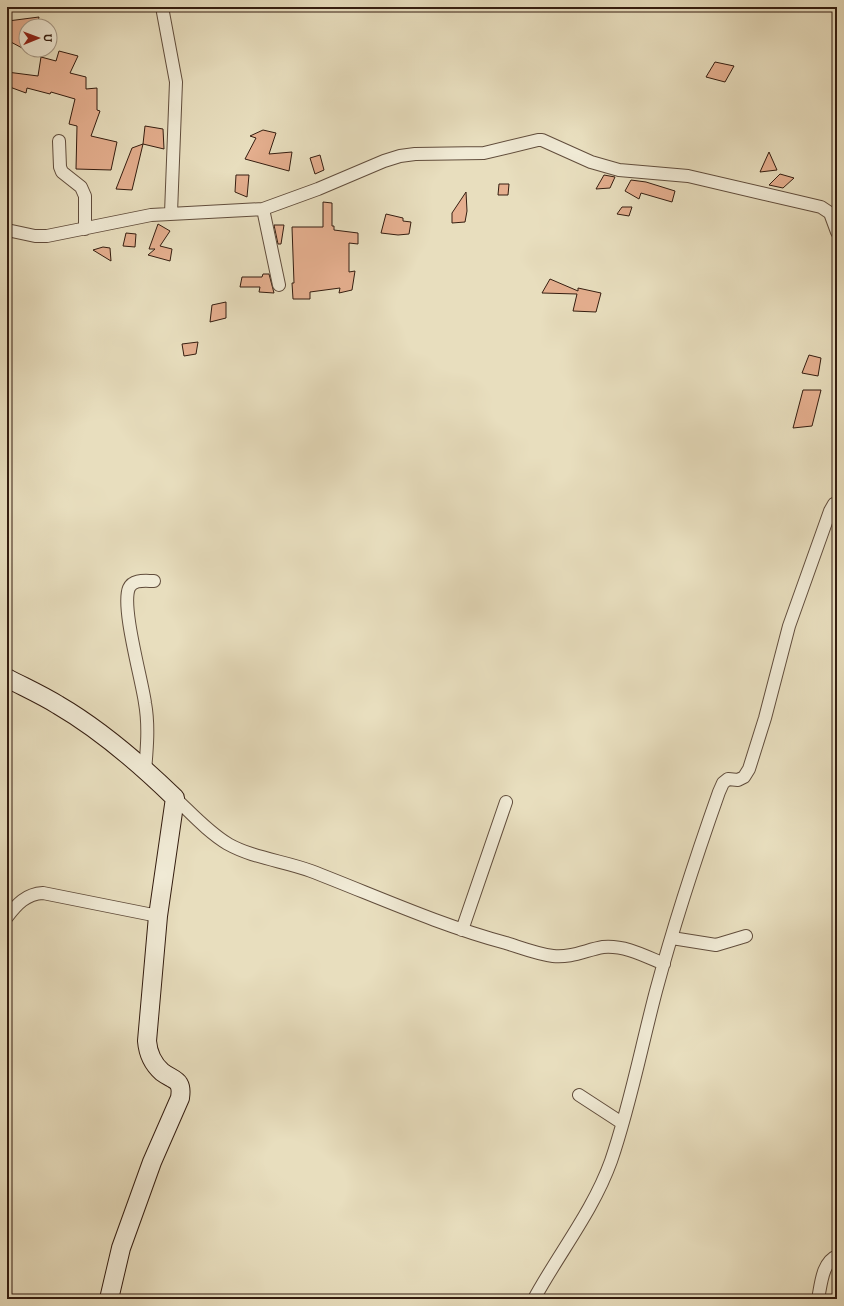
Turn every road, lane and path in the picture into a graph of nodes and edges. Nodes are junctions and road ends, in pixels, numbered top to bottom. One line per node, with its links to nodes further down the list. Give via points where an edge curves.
1 (162, 7): 4 (street, via 176,82)
2 (59, 141): 5 (street, via 62,172 81,187 85,196)
3 (263, 209): 4 (street); 7 (street, via 400,156 484,153 542,140 591,162 614,168 688,176 821,207 830,213); 8 (street)
4 (171, 213): 5 (street, via 140,216)
5 (85, 229): 6 (street, via 35,236)
6 (7, 230)
7 (837, 232)
8 (279, 284)
9 (837, 503): 19 (street, via 830,510 789,626 749,769 744,777 738,780 728,779 723,783 696,858)
10 (154, 581): 12 (street, via 136,581 129,588 127,601 145,704)
11 (7, 678): 12 (street, via 82,720)
12 (145, 771): 13 (street)
13 (176, 798): 15 (street); 17 (street, via 212,832 242,850 311,871)
14 (506, 802): 17 (street)
15 (158, 916): 16 (street, via 43,893 22,900); 24 (street, via 148,1047 156,1066 178,1082 182,1091 152,1162 121,1248)
16 (7, 917)
17 (462, 930): 20 (street, via 553,956 616,947)
18 (746, 936): 19 (street, via 716,945)
19 (672, 938): 20 (street)
20 (664, 964): 22 (street)
21 (579, 1095): 22 (street)
22 (622, 1123): 25 (street, via 611,1161 598,1190)
23 (837, 1256): 26 (street, via 830,1260 825,1270)
24 (109, 1299)
25 (534, 1299)
26 (818, 1299)

